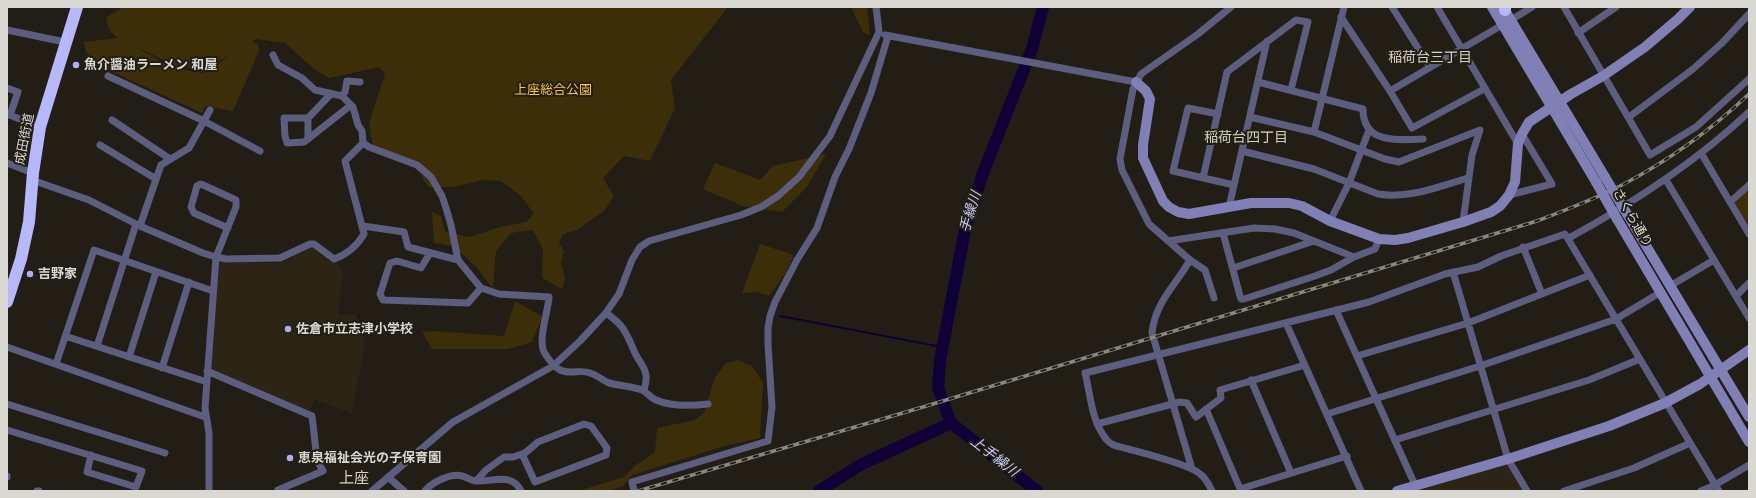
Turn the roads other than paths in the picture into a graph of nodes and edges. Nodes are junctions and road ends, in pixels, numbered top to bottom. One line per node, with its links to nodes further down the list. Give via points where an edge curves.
1 (77, 7): 21 (highway, 成田街道)
2 (876, 7): 17 (street)
3 (1231, 7): 29 (street, via 1141,74)
4 (1344, 7): 14 (street)
5 (1392, 7): 24 (street)
6 (1437, 7): 22 (street)
7 (1492, 7): 15 (street, さくら通り)
8 (1532, 7): 12 (street)
9 (1564, 7): 18 (street)
10 (1616, 7): 18 (street)
11 (1690, 7): 26 (street, via 1645,47)
12 (1506, 11): 38 (street, さくら通り)
13 (1749, 14): 45 (street, via 1693,69)
14 (1341, 17): 34 (street); 37 (street)
15 (1502, 25): 22 (street); 38 (street, さくら通り)
16 (7, 30): 21 (street)
17 (880, 32): 19 (street); 110 (street, via 830,136 799,177 761,207 648,241 640,247 632,260 619,294)
18 (1578, 33): 26 (street)
19 (888, 36): 29 (street); 170 (street, via 871,93 849,149 835,176 817,228 797,260 770,316 768,344 772,407 768,441 632,482)
20 (1267, 41): 30 (street); 33 (street, via 1296,20 1308,22); 42 (street, via 1227,72)
21 (65, 42): 49 (highway, 成田街道)
22 (1461, 49): 24 (street); 32 (street)
23 (273, 55): 35 (street, via 278,65 302,78 315,90)
24 (1430, 67): 34 (street)
25 (108, 76): 48 (street)
26 (1603, 76): 38 (street); 45 (street)
27 (1749, 79): 45 (street, via 1696,127 1650,155)
28 (360, 82): 36 (street, via 348,81)
29 (1136, 82): 74 (street, via 1150,99 1143,144 1144,158 1163,201 1178,212 1188,214); 84 (street, via 1120,160 1122,170 1148,224)
30 (1258, 82): 33 (street); 44 (street)
31 (7, 88): 43 (street, via 18,92)
32 (1484, 89): 34 (street, via 1412,128); 54 (street)
33 (1291, 90): 37 (street)
34 (1390, 91)
35 (330, 95): 36 (street); 46 (street)
36 (342, 96): 39 (street)
37 (1322, 98): 50 (street, via 1363,109 1363,119); 51 (street)
38 (1556, 104): 54 (street, via 1530,122); 67 (street, さくら通り)
39 (351, 105): 52 (street); 55 (street, via 362,131)
40 (210, 110): 48 (street)
41 (1749, 112): 60 (street)
42 (1218, 114): 64 (street); 64 (street, via 1188,108 1173,171)
43 (9, 115): 49 (street)
44 (1250, 117): 51 (street); 59 (street)
45 (1629, 117)
46 (308, 118): 52 (street); 52 (street, via 284,118 287,143 304,142)
47 (112, 120): 61 (street)
48 (204, 121): 58 (street); 61 (street, via 189,148)
49 (40, 127): 63 (highway, 成田街道)
50 (1369, 130): 53 (street, via 1388,140); 57 (street)
51 (1314, 132): 57 (street)
52 (308, 139)
53 (1423, 139)
54 (1520, 139): 72 (street, via 1516,176); 72 (street, via 1552,184)
55 (363, 143): 78 (street, via 345,161); 90 (street, via 389,156 417,165 431,177 446,208)
56 (100, 145): 66 (street)
57 (1362, 150): 65 (street, via 1399,162 1480,130); 69 (street)
58 (260, 151)
59 (1242, 152): 69 (street, via 1314,169); 70 (street)
60 (1701, 153): 68 (street); 73 (street)
61 (170, 159): 66 (street, via 161,165)
62 (7, 163): 63 (street)
63 (32, 176): 77 (street, via 89,200); 98 (highway, 成田街道, via 29,222)
64 (1203, 178): 70 (street)
65 (1468, 178): 69 (street, via 1408,195 1389,196); 76 (street)
66 (156, 179): 77 (street)
67 (1601, 180): 101 (street, さくら通り, bridge, via 1628,214); 104 (street, さくら通り, bridge, via 1617,219)
68 (1666, 180): 82 (street); 92 (street)
69 (1349, 183): 75 (street)
70 (1234, 185): 74 (street)
71 (1749, 185): 73 (street)
72 (1509, 195): 76 (street, via 1491,212)
73 (1730, 202): 81 (street)
74 (1229, 207): 75 (street, via 1251,203 1289,203 1302,206)
75 (1330, 221): 83 (street)
76 (1464, 222): 83 (street, via 1408,238)
77 (138, 225): 88 (street, via 203,254); 93 (street)
78 (362, 226): 87 (street, via 404,232 408,247); 88 (street, via 364,234 359,242 350,251 334,259 314,244 280,258)
79 (228, 228): 79 (street, via 194,213 191,207 201,184 236,200); 88 (street)
80 (1223, 233): 84 (street); 85 (street, via 1254,228 1275,229); 94 (street)
81 (1749, 234)
82 (1569, 238): 86 (street, via 1565,234); 97 (street)
83 (1379, 239): 89 (street, via 1375,249)
84 (1168, 241): 91 (street)
85 (1314, 241): 89 (street); 94 (street)
86 (1523, 247): 96 (street, via 1478,267); 105 (street)
87 (430, 253): 90 (street); 102 (street, via 421,268 397,261 390,263 380,294 383,300 468,303)
88 (216, 257): 103 (street)
89 (1354, 257): 94 (street, via 1326,272 1244,299 1241,299)
90 (458, 260): 102 (street)
91 (1190, 260): 107 (street, via 1205,270); 119 (street, via 1153,320 1152,333)
92 (1714, 260): 101 (street); 106 (street)
93 (124, 261): 95 (street); 115 (street, via 94,250); 116 (street)
94 (1232, 268)
95 (156, 272): 99 (street); 121 (street)
96 (1453, 272): 109 (street, via 1376,300); 114 (street)
97 (1590, 275): 105 (street); 112 (street)
98 (11, 278): 108 (highway, 成田街道)
99 (188, 282): 103 (street); 127 (street)
100 (1749, 283): 106 (street)
101 (1670, 286): 128 (street, さくら通り)
102 (481, 288): 124 (street, via 514,296 549,297 542,332 543,348)
103 (213, 291): 129 (street)
104 (1660, 292): 112 (street); 130 (street, さくら通り)
105 (1542, 294): 114 (street)
106 (1736, 296): 111 (street)
107 (1214, 298)
108 (7, 302)
109 (1336, 310): 113 (street); 120 (street)
110 (606, 313): 124 (street); 133 (street, via 619,324 630,339 647,377)
111 (1749, 318)
112 (1616, 319): 122 (street); 126 (street)
113 (1286, 323): 119 (street); 125 (street)
114 (1468, 323): 120 (street); 126 (street)
115 (65, 336): 116 (street); 123 (street)
116 (97, 346): 121 (street)
117 (7, 347): 123 (street)
118 (1749, 350): 128 (street)
119 (1158, 355): 138 (street); 144 (street, via 1085,373)
120 (1357, 356): 134 (street)
121 (130, 357): 127 (street)
122 (1640, 359): 135 (street); 140 (street, via 1590,380)
123 (56, 364): 142 (street)
124 (554, 364): 133 (street, via 566,372 589,372 607,382); 157 (street, via 454,422)
125 (1305, 365): 131 (street); 141 (street)
126 (1480, 366): 134 (street); 140 (street)
127 (162, 368): 132 (street)
128 (1720, 370): 130 (street); 143 (street, さくら通り)
129 (207, 371): 132 (street); 159 (street, via 312,416 317,460 322,471)
130 (1710, 377): 135 (street); 147 (street, さくら通り)
131 (1251, 380): 139 (street, via 1220,390 1221,398); 156 (street)
132 (207, 382): 142 (street)
133 (644, 390): 137 (street, via 648,396 658,401 692,406)
134 (1376, 398): 141 (street); 146 (street)
135 (1665, 403): 148 (street); 153 (street, via 1609,426)
136 (7, 404): 149 (street)
137 (708, 404)
138 (1172, 404): 139 (street, via 1187,403 1196,417); 144 (street); 155 (street)
139 (1206, 409): 163 (street)
140 (1493, 410): 146 (street); 153 (street)
141 (1327, 414): 152 (street)
142 (205, 417): 164 (street, via 209,433)
143 (1749, 417)
144 (1097, 424): 155 (street, via 1114,446)
145 (7, 430): 151 (street)
146 (1395, 440): 160 (street)
147 (1749, 442)
148 (1690, 443): 161 (street); 175 (street, via 1634,468)
149 (164, 453)
150 (522, 454): 150 (street, via 538,442 584,424 591,426 607,448 606,455 535,482); 158 (street, via 504,457)
151 (91, 455): 151 (street, via 87,472 136,487 142,471)
152 (1347, 456): 156 (street); 172 (street)
153 (1508, 459): 160 (street); 174 (street)
154 (1749, 465): 161 (street)
155 (1192, 468): 171 (street, via 1205,479)
156 (1291, 473): 163 (street)
157 (388, 477): 166 (street); 167 (street)
158 (476, 481): 168 (street, via 455,476 439,481); 169 (street, via 509,479)
159 (294, 484): 162 (street); 165 (street)
160 (1416, 486): 173 (street)
161 (1717, 488): 176 (street)
162 (278, 490)
163 (1240, 490)
164 (209, 491)
165 (297, 491)
166 (372, 491)
167 (404, 491)
168 (425, 491)
169 (521, 491)
170 (634, 491)
171 (1212, 491)
172 (1361, 491)
173 (1397, 491)
174 (1527, 491)
175 (1564, 491)
176 (1701, 491)

